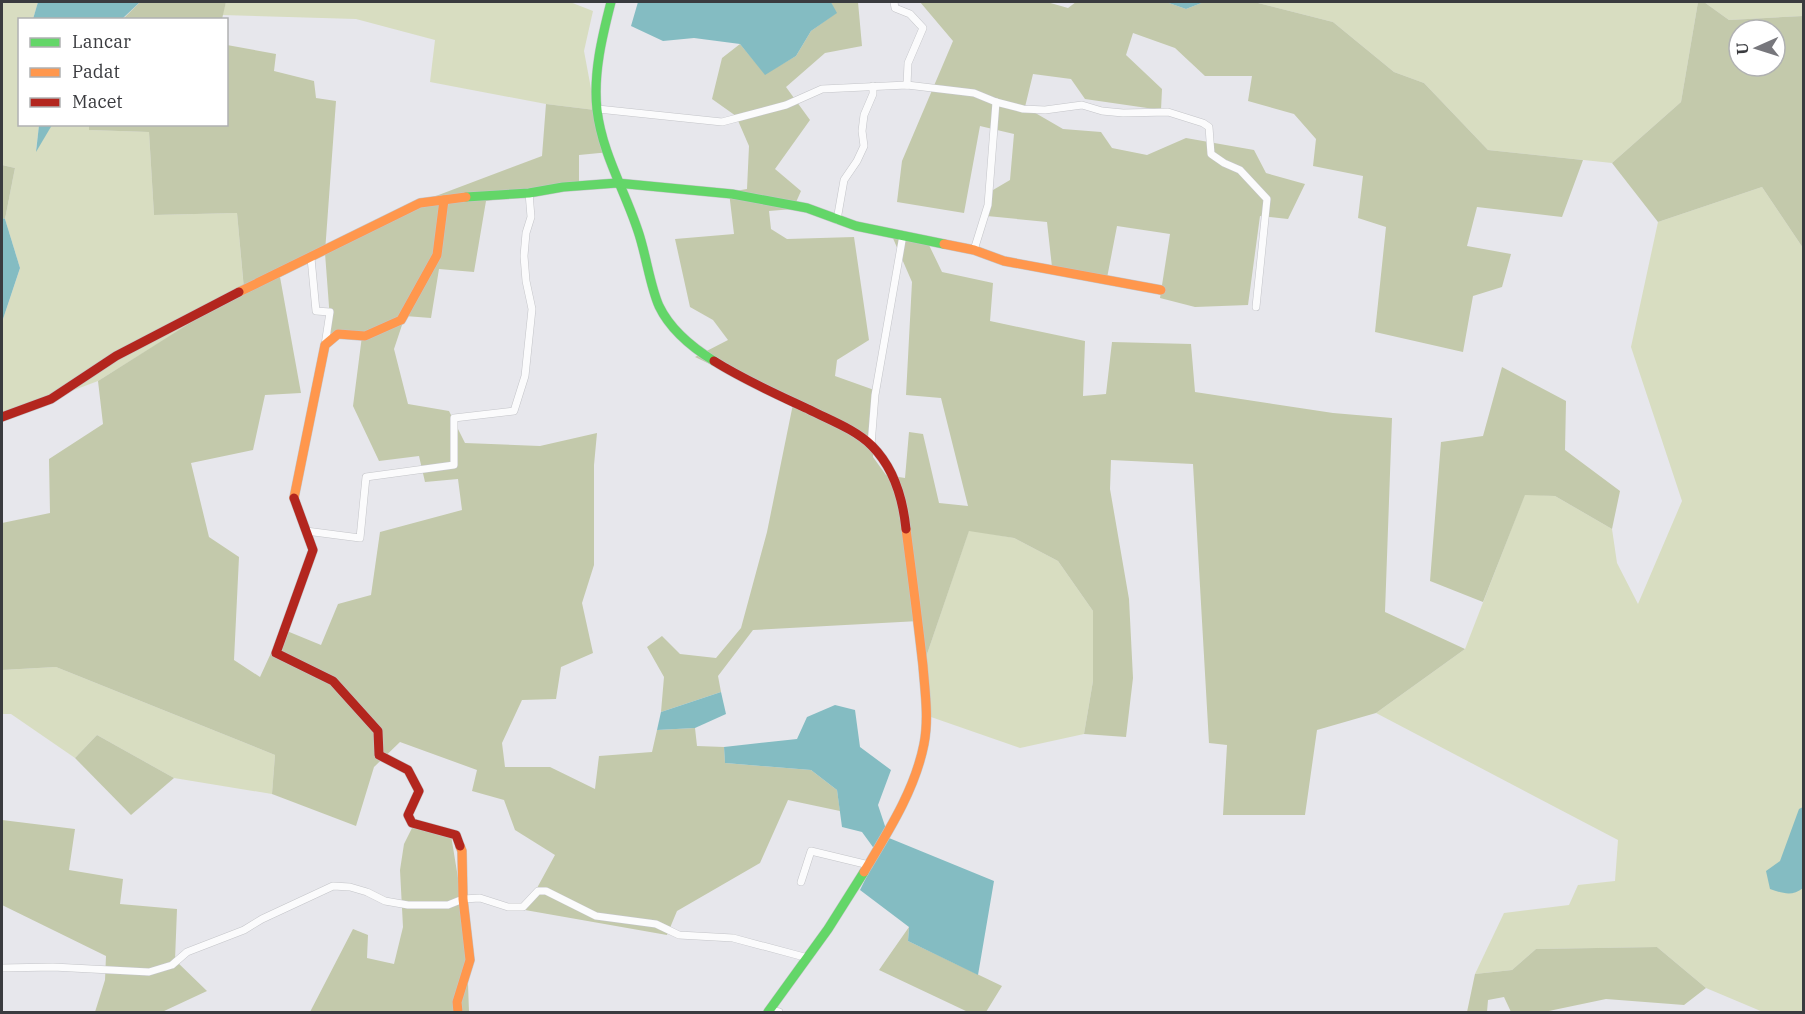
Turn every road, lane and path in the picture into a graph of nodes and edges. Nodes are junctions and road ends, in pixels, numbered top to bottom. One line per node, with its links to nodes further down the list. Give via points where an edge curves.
1 (611, 2): 6 (street, via 602,34)
2 (894, 2): 3 (street, via 895,8 910,14 922,28 908,63)
3 (907, 85): 4 (street); 5 (street, via 974,93)
4 (873, 86): 6 (street, via 822,89 786,105 722,122); 10 (street, via 864,115 864,146 844,180)
5 (996, 102): 12 (street, via 988,205); 15 (street, via 1045,110 1082,105 1123,113 1168,112 1203,123 1209,128 1211,154 1240,170 1267,199)
6 (598, 109): 7 (street)
7 (618, 183): 8 (street); 10 (street, via 732,194 807,208); 18 (street, via 636,223 659,306 675,330 695,349 726,368 843,426)
8 (529, 192): 9 (street); 19 (street, via 531,217 524,256 532,309 525,376 514,411 454,418 454,465 366,477 360,538)
9 (444, 200): 13 (street, via 420,203); 16 (street, via 438,255 401,320 365,336 338,334)
10 (837, 220): 11 (street)
11 (903, 235): 12 (street); 18 (street, via 875,395)
12 (975, 250): 14 (street, via 1004,261)
13 (311, 258): 16 (street, via 316,311 330,312); 17 (street, via 126,350 51,399)
14 (1161, 290)
15 (1256, 307)
16 (325, 345): 19 (street, via 294,500)
17 (2, 417)
18 (872, 445): 20 (street, via 901,497 928,722 919,765 905,801)
19 (306, 531): 22 (street, via 313,550 276,653 333,681 378,731 379,755 408,770 419,791 408,815 412,823 456,835 462,850)
20 (869, 865): 21 (street, via 811,851); 23 (street)
21 (801, 882)
22 (463, 899): 23 (street, via 480,898 508,908 523,907 538,891 546,891 596,916 656,924 679,935 733,938); 24 (street, via 448,905 408,904 385,901 351,887 333,886 244,930 187,952 172,965 149,972 53,967); 25 (street, via 470,960 457,1002)
23 (808, 958): 26 (street)
24 (2, 969)
25 (458, 1012)
26 (773, 1012)

